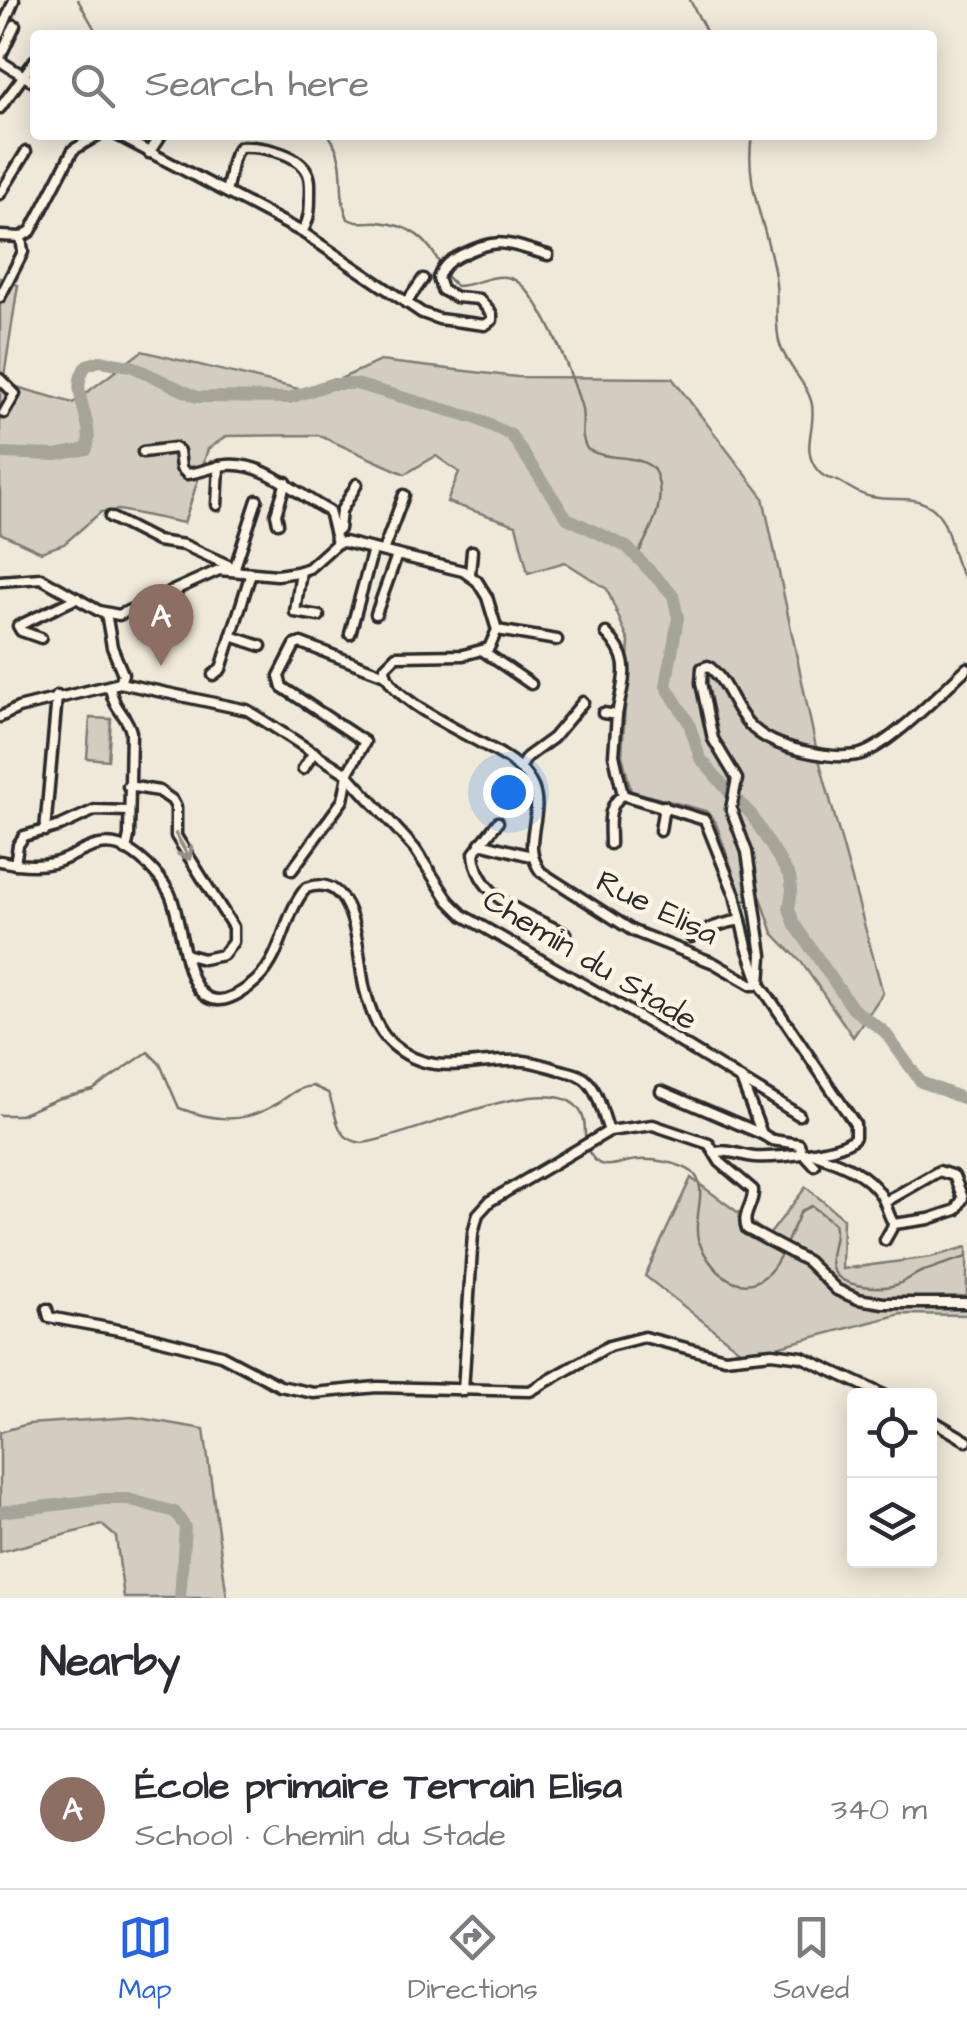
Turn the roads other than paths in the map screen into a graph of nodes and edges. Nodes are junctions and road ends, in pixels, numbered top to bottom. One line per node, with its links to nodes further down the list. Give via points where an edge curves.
1 (14, 0): 3 (street)
2 (16, 26): 4 (street)
3 (0, 34)
4 (0, 59): 6 (street)
5 (30, 66): 6 (street)
6 (23, 75): 7 (street); 8 (street)
7 (30, 79)
8 (0, 107)
9 (90, 140): 18 (street, via 73,150 34,227)
10 (126, 140): 13 (street)
11 (159, 140): 13 (street)
12 (26, 152): 15 (street)
13 (150, 153): 14 (street)
14 (226, 190): 16 (street); 16 (street, via 240,147 295,160 310,182 310,217)
15 (0, 194)
16 (302, 232): 22 (street)
17 (0, 236): 18 (street)
18 (21, 237): 21 (street, via 23,252)
19 (548, 255): 22 (street, via 490,242 441,270 439,286 486,303 489,323 439,319)
20 (423, 280): 22 (street)
21 (0, 297)
22 (406, 303)
23 (0, 379): 24 (street, via 15,394)
24 (4, 413)
25 (143, 452): 26 (street, via 177,449 187,474)
26 (219, 466): 27 (street, via 241,466); 31 (street)
27 (286, 482): 33 (street); 34 (street, via 329,512)
28 (358, 484): 34 (street, via 341,511)
29 (404, 494): 37 (street)
30 (257, 500): 39 (street)
31 (217, 505)
32 (110, 517): 39 (street)
33 (278, 523)
34 (337, 543): 35 (street); 40 (street)
35 (373, 549): 37 (street); 51 (street)
36 (472, 551): 42 (street)
37 (383, 552): 38 (street)
38 (398, 555): 42 (street); 47 (street)
39 (234, 570): 41 (street); 44 (street)
40 (301, 571): 41 (street); 48 (street, via 296,612)
41 (250, 573): 52 (street)
42 (470, 574): 49 (street, via 487,597)
43 (0, 581): 45 (street, via 34,577)
44 (180, 587): 46 (street, via 128,612); 54 (street)
45 (77, 598): 46 (street); 53 (street, via 18,626)
46 (106, 613): 61 (street)
47 (376, 614)
48 (319, 616)
49 (497, 630): 55 (street); 57 (street)
50 (606, 632): 67 (street, via 624,654)
51 (350, 634)
52 (231, 636): 56 (street); 59 (street, via 221,670)
53 (41, 638)
54 (155, 639)
55 (557, 640)
56 (261, 646)
57 (483, 652): 60 (street, via 396,656); 62 (street)
58 (967, 668): 93 (street, via 882,744 840,756 764,737 748,724 716,672 702,668 713,739 736,779 732,809 747,852)
59 (213, 675)
60 (385, 676): 70 (street, via 406,700); 72 (street, via 301,643 279,676 282,687 365,742)
61 (120, 682): 63 (street); 69 (street, Chemin du Stade, via 247,710)
62 (532, 684)
63 (110, 688): 64 (street); 73 (street, via 130,726)
64 (57, 696): 68 (street); 78 (street)
65 (582, 702): 70 (street)
66 (603, 713): 67 (street)
67 (617, 715): 74 (street, via 614,755)
68 (0, 717)
69 (314, 752): 71 (street); 72 (street, Chemin du Stade)
70 (520, 768): 83 (street, via 538,808)
71 (303, 769)
72 (348, 774): 86 (street, via 342,800); 94 (street, Chemin du Stade, via 464,916)
73 (128, 786): 76 (street); 90 (street, one-way to 90, via 172,800 176,836 232,927 233,942 223,955 212,960)
74 (623, 795): 75 (street); 81 (street, via 610,812)
75 (664, 806): 79 (street); 87 (street, via 706,820)
76 (128, 811): 78 (street, via 95,810); 82 (street)
77 (498, 822): 80 (street)
78 (46, 830): 85 (street, via 21,838)
79 (660, 831)
80 (480, 843): 83 (street); 88 (street, Rue Elisa, via 474,857 491,893)
81 (610, 844)
82 (126, 850): 85 (street, via 103,844 52,863); 90 (street, via 170,893)
83 (530, 856): 92 (street, Rue Elisa, via 553,885 633,931)
84 (0, 861): 85 (street)
85 (15, 864)
86 (292, 870)
87 (741, 921): 89 (street); 93 (street)
88 (566, 934)
89 (691, 937)
90 (185, 954): 97 (street, via 199,990 212,1000 229,998 271,965 306,888 334,889 354,923 364,988 388,1040 422,1061 523,1061 576,1074 593,1089)
91 (734, 965): 92 (street, Rue Elisa)
92 (740, 979): 93 (street, Rue Elisa)
93 (760, 984): 100 (street, via 856,1124 848,1145)
94 (742, 1082): 96 (street, Chemin du Stade); 98 (street)
95 (661, 1090): 98 (street)
96 (799, 1115)
97 (609, 1131): 99 (street, via 653,1125); 108 (street, via 478,1214)
98 (762, 1134): 100 (street)
99 (717, 1152): 100 (street); 105 (street, via 753,1190 748,1229 806,1261 837,1290 883,1303)
100 (806, 1152): 101 (street); 102 (street, via 859,1173)
101 (814, 1165)
102 (885, 1202): 103 (street); 103 (street, via 938,1171 958,1180 963,1202 956,1210)
103 (894, 1224): 104 (street)
104 (885, 1240)
105 (967, 1304)
106 (47, 1309): 108 (street, via 49,1317 220,1355 299,1391)
107 (869, 1388): 108 (street, via 802,1357 726,1358 644,1338 608,1346 537,1389)
108 (463, 1391)
109 (937, 1423): 110 (street)
110 (967, 1441)

